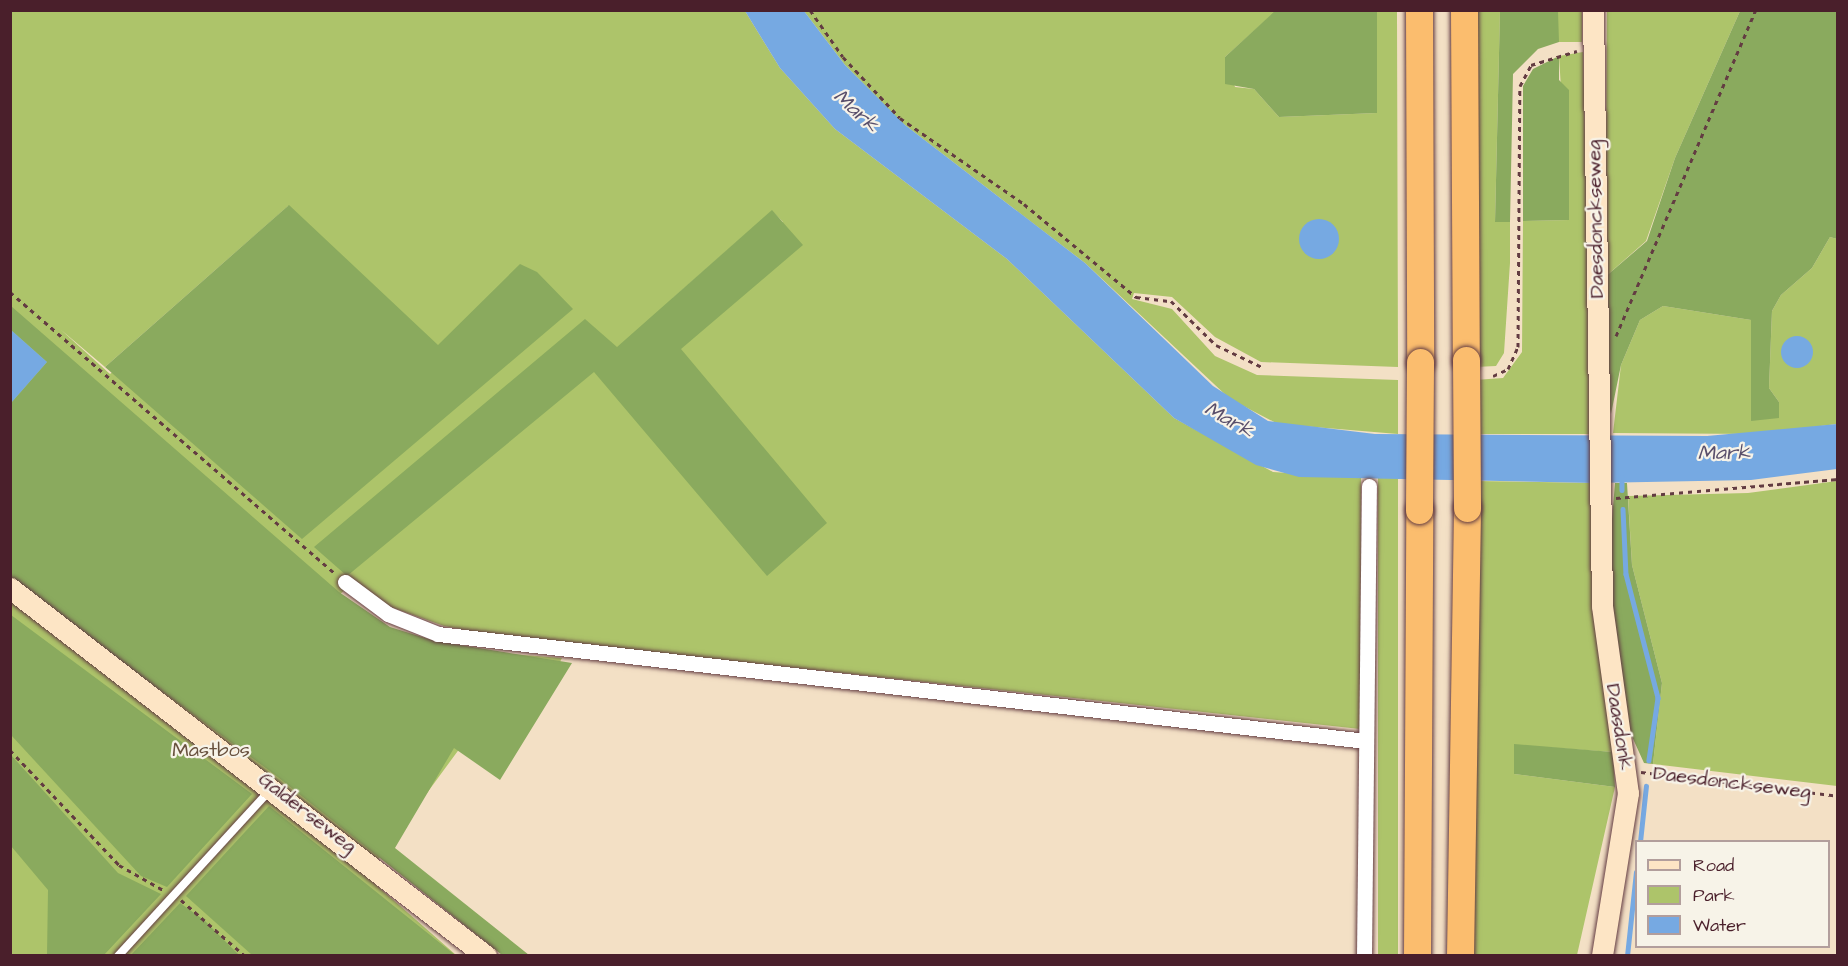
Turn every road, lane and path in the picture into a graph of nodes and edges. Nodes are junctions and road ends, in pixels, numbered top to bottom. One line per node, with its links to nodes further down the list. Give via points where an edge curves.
1 (810, 10): 9 (path, via 843,57 900,118 1024,204 1129,292 1171,301 1216,345)
2 (1419, 10): 27 (highway, bridge)
3 (1464, 10): 28 (highway, bridge, via 1467,508)
4 (1593, 10): 6 (street, Daesdonckseweg)
5 (1756, 10): 8 (path, via 1615,340)
6 (1594, 48): 8 (street, Daesdonckseweg); 10 (path, via 1531,65 1520,86 1518,347 1508,369)
7 (10, 292): 15 (path)
8 (1598, 354): 11 (street, Daesdonckseweg)
9 (1264, 368)
10 (1493, 376)
11 (1599, 427): 14 (street, Daasdonk)
12 (1838, 479): 14 (path)
13 (1370, 486): 17 (street)
14 (1600, 498): 19 (street, Daasdonk, via 1602,606)
15 (345, 582): 17 (street, via 388,614 438,634)
16 (10, 588): 20 (street, Galderseweg)
17 (1366, 741): 26 (street)
18 (10, 750): 22 (path, via 119,865)
19 (1628, 771): 21 (path, Daesdonckseweg); 29 (street, Daasdonk)
20 (273, 786): 22 (lane); 25 (street, Galderseweg)
21 (1838, 796)
22 (174, 895): 23 (lane); 24 (path, via 205,915)
23 (118, 956)
24 (245, 956)
25 (486, 956)
26 (1364, 956)
27 (1417, 956)
28 (1460, 956)
29 (1602, 956)

